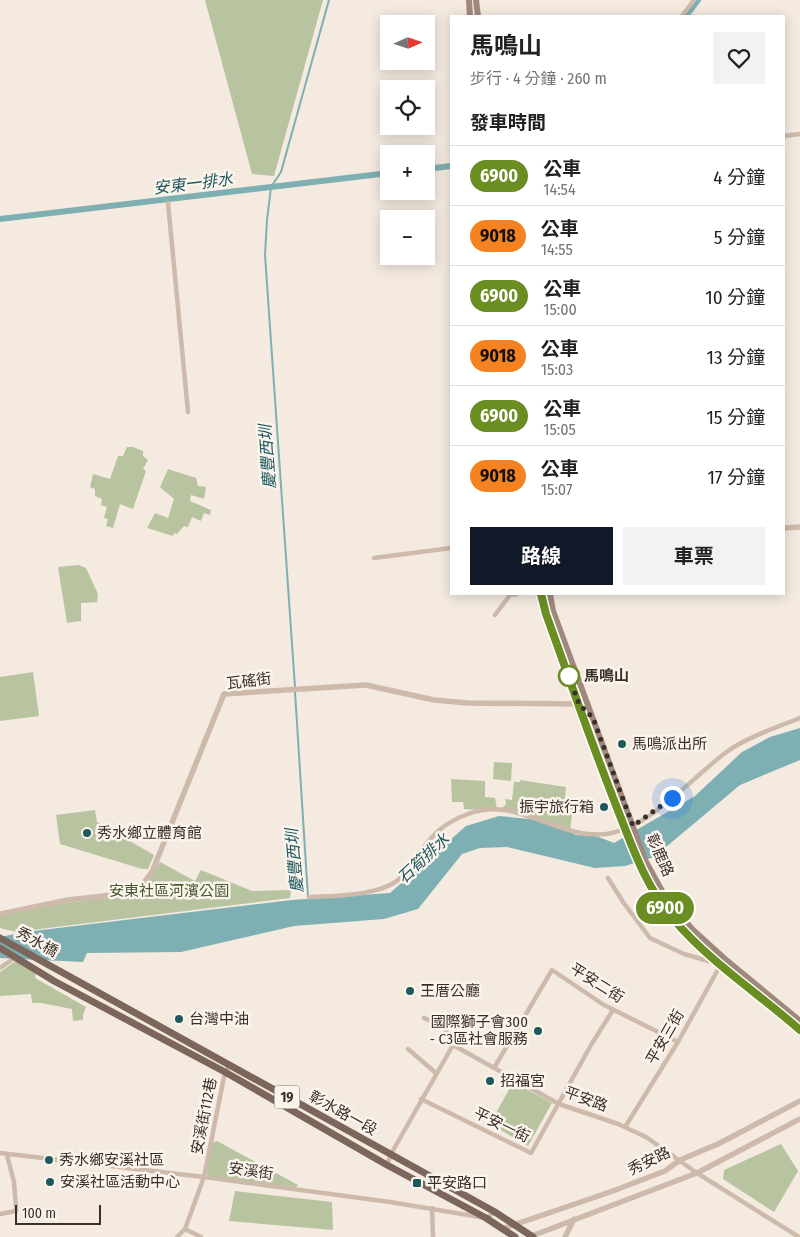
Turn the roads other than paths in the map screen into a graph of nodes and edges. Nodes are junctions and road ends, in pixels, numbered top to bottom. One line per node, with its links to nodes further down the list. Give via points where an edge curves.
1 (468, 0): 4 (main road)
2 (476, 0): 5 (main road)
3 (694, 0): 6 (street)
4 (470, 15)
5 (478, 15)
6 (683, 15)
7 (800, 134): 8 (street)
8 (785, 136)
9 (168, 203): 10 (street)
10 (188, 412)
11 (800, 527): 12 (street)
12 (785, 528)
13 (450, 548): 14 (street)
14 (374, 558)
15 (510, 595): 20 (street)
16 (541, 595): 19 (main road, 彰鹿路)
17 (550, 595): 18 (main road, 彰鹿路)
18 (554, 611): 19 (main road); 22 (main road, 彰鹿路)
19 (546, 614): 21 (main road, 彰鹿路)
20 (495, 615)
21 (579, 704): 22 (street); 25 (main road, 彰鹿路); 28 (street, 瓦磘街, via 434,700 366,685 224,694 152,872 143,884 130,893 68,900)
22 (593, 718): 24 (main road, 彰鹿路)
23 (800, 718): 24 (street, via 730,749)
24 (634, 828): 25 (street); 32 (main road, 彰鹿路, via 646,862 667,900)
25 (626, 831): 27 (street, via 582,834 519,813 503,810 471,813 446,824 437,832 398,880 352,894); 33 (main road, 彰鹿路, via 636,859 665,909)
26 (608, 878): 33 (street, via 650,938 684,954)
27 (309, 897)
28 (0, 914)
29 (0, 938): 35 (main road, 秀水橋 / 19)
30 (0, 948): 31 (main road, 秀水橋 / 19)
31 (16, 957): 34 (street); 36 (main road, 秀水橋 / 19)
32 (725, 959): 33 (street, 平安三街); 39 (main road, 彰鹿路)
33 (720, 965): 40 (main road, 彰鹿路); 41 (street, 平安三街)
34 (0, 968)
35 (60, 971): 44 (main road, 彰水路一段 / 19)
36 (54, 981): 46 (main road, 彰水路一段 / 19)
37 (614, 1010): 41 (street, 平安二街); 45 (street, 平安二街, via 552,970); 50 (street, 平安一街)
38 (424, 1018): 42 (street, via 444,1027)
39 (800, 1021)
40 (800, 1030)
41 (678, 1042): 52 (street, 平安三街)
42 (453, 1045): 45 (street, 平安路); 47 (street)
43 (408, 1049): 47 (street)
44 (230, 1065): 46 (street, 安溪街112巷); 54 (main road, 彰水路一段 / 19)
45 (494, 1068): 50 (street, 平安路)
46 (225, 1072): 57 (main road, 彰水路一段 / 19); 59 (street, 安溪街112巷)
47 (436, 1073): 48 (street)
48 (421, 1099): 50 (street, 平安一街, via 531,1153); 54 (street)
49 (800, 1101): 56 (street, 秀安路)
50 (559, 1104): 52 (street, 平安路)
51 (800, 1119): 58 (street, 秀安路)
52 (625, 1127): 56 (street, 平安路)
53 (0, 1154): 55 (street, 安溪街)
54 (391, 1154): 57 (street); 61 (main road, 彰水路一段 / 19)
55 (7, 1155): 59 (street, 安溪街); 62 (street, via 14,1182 16,1211)
56 (680, 1160): 58 (street, 平安路); 65 (street, 秀安路, via 666,1171)
57 (387, 1165): 63 (main road, 彰水路一段 / 19)
58 (697, 1173): 64 (street, 秀安路); 74 (street, 平安路)
59 (204, 1177): 60 (street, 安溪街); 67 (street, 安溪街112巷)
60 (432, 1208): 63 (street, 安溪街); 70 (street)
61 (496, 1212): 63 (street); 65 (main road, 彰水路一段 / 19)
62 (0, 1214)
63 (486, 1218): 66 (main road, 彰水路一段 / 19)
64 (574, 1219): 72 (street, 秀安路); 73 (street)
65 (514, 1224): 66 (street, 秀安路); 72 (main road, 彰水路一段 / 19)
66 (502, 1229): 71 (main road, 彰水路一段 / 19)
67 (185, 1230): 68 (street, 安溪街112巷); 69 (street)
68 (178, 1237)
69 (201, 1237)
70 (433, 1237)
71 (514, 1237)
72 (531, 1237)
73 (565, 1237)
74 (799, 1237)

